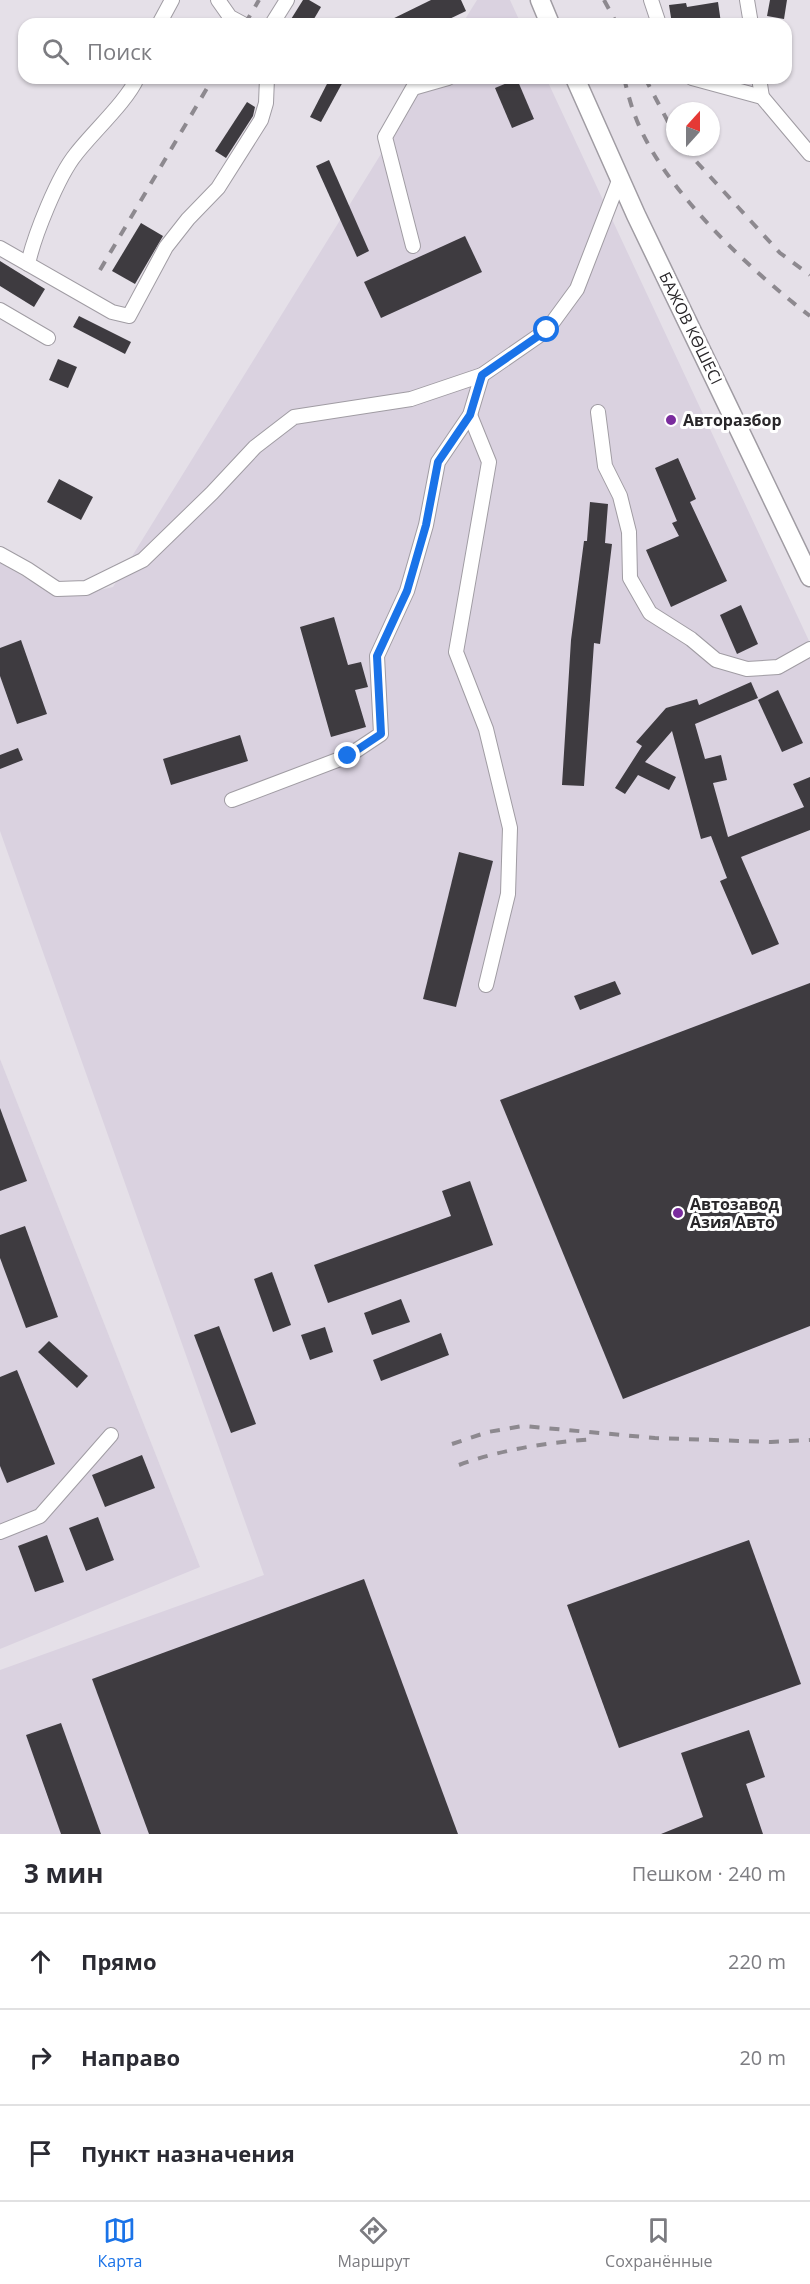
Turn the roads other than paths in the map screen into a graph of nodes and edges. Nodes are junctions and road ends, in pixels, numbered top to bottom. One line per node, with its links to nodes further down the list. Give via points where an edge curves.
1 (172, 0): 7 (street)
2 (218, 0): 8 (street)
3 (286, 0): 9 (street)
4 (540, 0): 10 (main road)
5 (651, 0): 11 (street)
6 (747, 0): 12 (street)
7 (162, 18)
8 (232, 18)
9 (276, 18)
10 (548, 18)
11 (657, 18)
12 (750, 18)
13 (132, 84): 24 (street, via 74,156 53,197)
14 (267, 84): 24 (street, via 261,120 218,188 166,247 129,316 111,312)
15 (427, 84): 22 (street, via 413,88 385,137)
16 (578, 84): 21 (main road, БАЖОВ КӨШЕСІ)
17 (714, 84): 19 (street)
18 (760, 84): 19 (street)
19 (762, 97): 20 (street)
20 (810, 154)
21 (620, 178): 27 (street, via 577,289 547,330); 31 (main road, БАЖОВ КӨШЕСІ)
22 (413, 246)
23 (0, 248): 24 (street)
24 (28, 264)
25 (0, 310): 26 (street)
26 (48, 338)
27 (482, 375): 29 (street); 30 (street, via 411,399 294,417 255,447 143,560 86,588 57,590)
28 (598, 412): 32 (street, via 605,466 620,496 629,532 630,578 650,613 716,660 747,669 778,668)
29 (470, 415): 33 (street, via 438,462 426,525 407,591 377,656 381,734 348,756); 34 (street, via 489,462 456,652 486,729 510,828 508,894)
30 (0, 554)
31 (810, 577)
32 (810, 649)
33 (232, 800)
34 (486, 985)
35 (111, 1435): 36 (street, via 40,1516)
36 (0, 1532)

